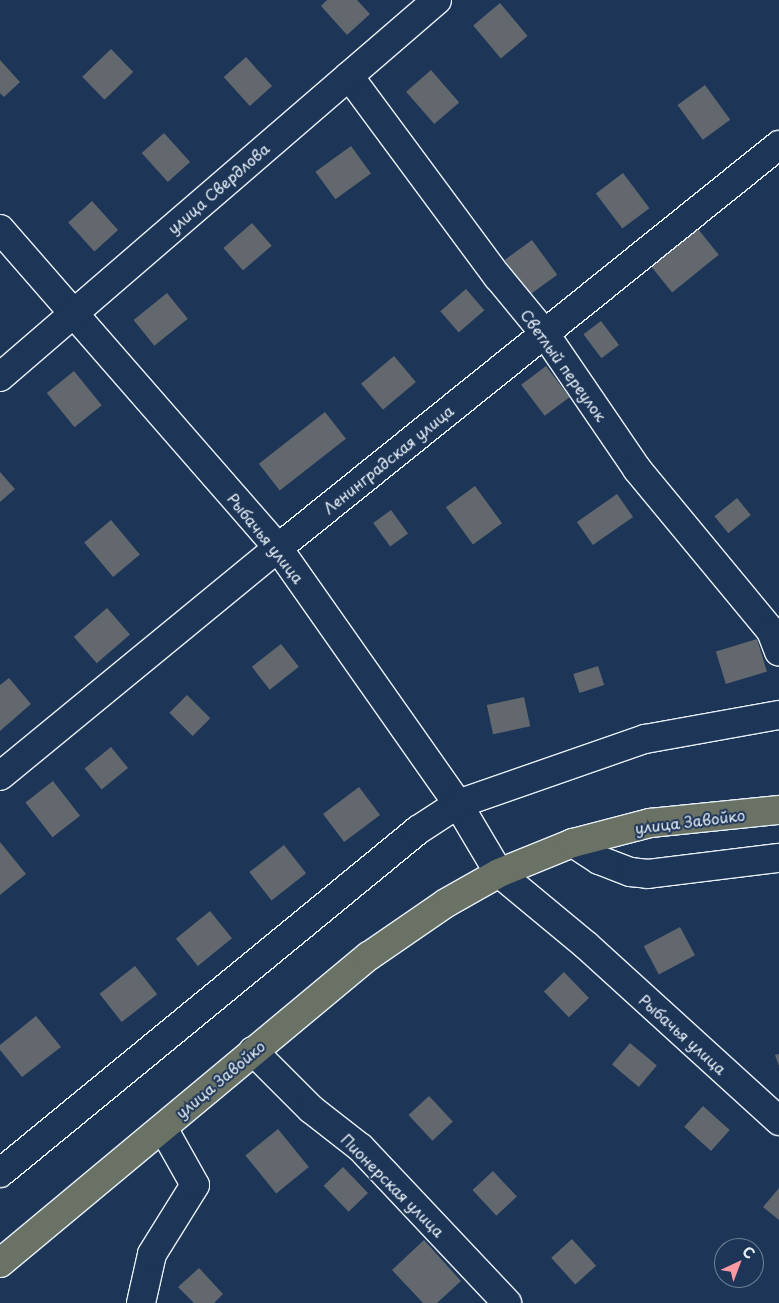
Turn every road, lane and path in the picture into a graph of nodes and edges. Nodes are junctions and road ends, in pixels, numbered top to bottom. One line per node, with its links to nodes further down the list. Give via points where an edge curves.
1 (438, 0): 2 (street, улица Свердлова)
2 (349, 76): 5 (street, улица Свердлова); 6 (street, Светлый переулок, via 498,277)
3 (779, 145): 6 (street, Ленинградская улица)
4 (0, 229): 5 (street, Рыбачья улица)
5 (72, 313): 7 (street, улица Свердлова); 8 (street, Рыбачья улица)
6 (545, 334): 8 (street, Ленинградская улица); 9 (street, Светлый переулок, via 637,469 765,624)
7 (0, 376)
8 (278, 548): 11 (street, Ленинградская улица); 12 (street, Рыбачья улица)
9 (779, 652)
10 (779, 715): 12 (street, via 645,739)
11 (0, 776)
12 (458, 804): 16 (street, Рыбачья улица); 20 (street, via 418,830)
13 (779, 810): 14 (main road, улица Завойко, via 650,823)
14 (573, 843): 15 (street, via 599,860 630,872 648,874); 16 (main road, улица Завойко)
15 (779, 858)
16 (499, 873): 17 (main road, улица Завойко, via 446,903 369,956); 18 (street, Рыбачья улица, via 587,946)
17 (254, 1051): 19 (main road, улица Завойко); 23 (street, Пионерская улица, via 311,1109 361,1148)
18 (779, 1121)
19 (163, 1128): 21 (main road, улица Завойко); 22 (street, via 195,1185 152,1254)
20 (0, 1173)
21 (0, 1263)
22 (141, 1303)
23 (507, 1303)

